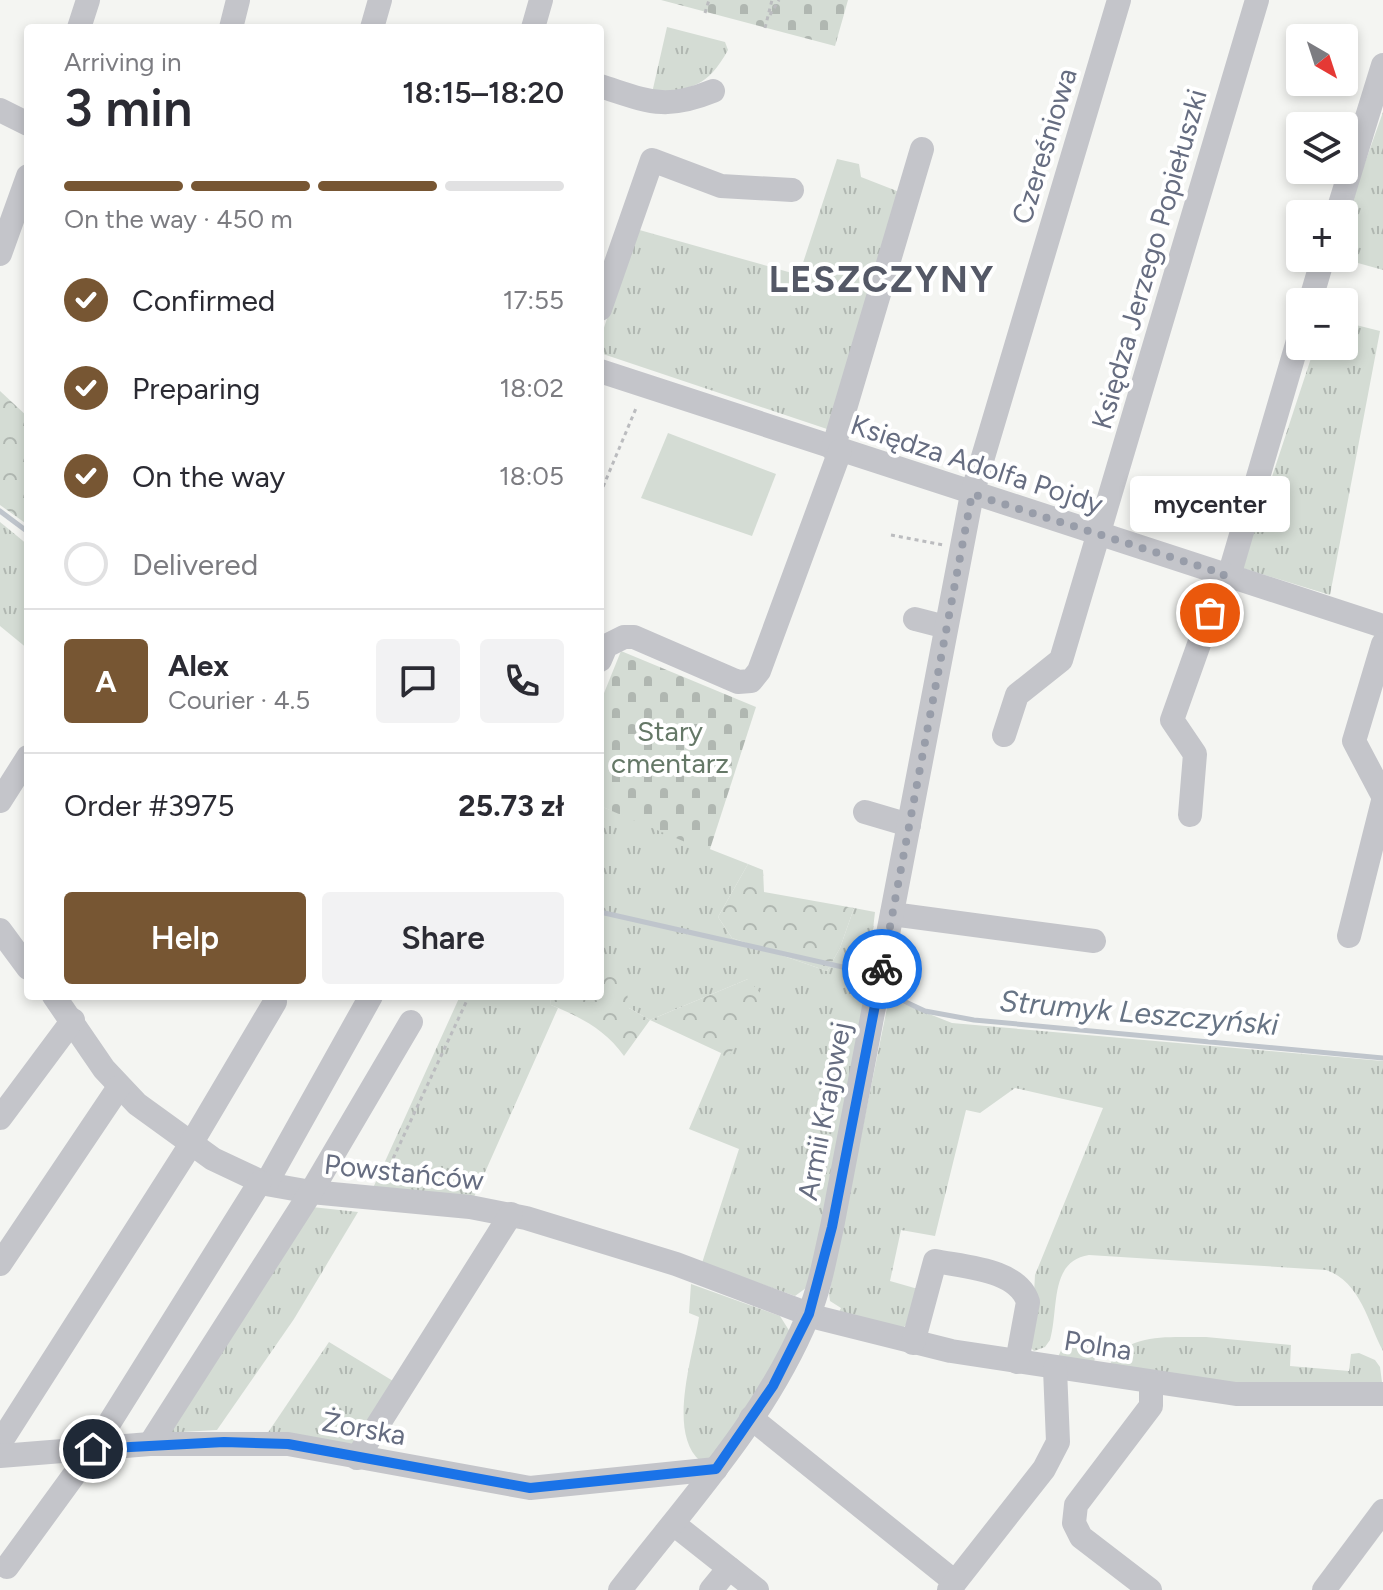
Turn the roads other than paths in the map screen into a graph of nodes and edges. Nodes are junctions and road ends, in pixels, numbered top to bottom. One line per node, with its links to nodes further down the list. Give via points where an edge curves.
1 (88, 0): 7 (street)
2 (238, 0): 8 (street)
3 (380, 0): 9 (street)
4 (541, 0): 10 (street)
5 (1119, 0): 25 (street, Czereśniowa)
6 (1257, 0): 26 (street, Księdza Jerzego Popiełuszki)
7 (80, 24)
8 (232, 24)
9 (373, 24)
10 (534, 24)
11 (1383, 65): 19 (street)
12 (604, 87): 13 (street, via 659,104 677,104)
13 (713, 91)
14 (0, 110): 15 (street)
15 (24, 122)
16 (922, 149): 24 (street)
17 (24, 187): 20 (street)
18 (792, 190): 21 (street, via 721,186 652,160)
19 (1341, 200)
20 (0, 254)
21 (604, 298)
22 (1292, 360): 27 (street)
23 (604, 373): 24 (street, Księdza Adolfa Pojdy)
24 (837, 450): 25 (street, Księdza Adolfa Pojdy); 32 (street, via 759,671 751,681 738,682 634,637 624,637)
25 (972, 494): 26 (street, Księdza Adolfa Pojdy); 30 (street, Armii Krajowej)
26 (1099, 534): 27 (street, Księdza Adolfa Pojdy); 33 (street, Księdza Jerzego Popiełuszki, via 1061,660 1017,695)
27 (1226, 575): 29 (street, Księdza Adolfa Pojdy); 38 (street, via 1172,720 1195,754)
28 (915, 619): 30 (street)
29 (1383, 626)
30 (946, 627): 39 (street, Armii Krajowej)
31 (1383, 644): 35 (street, via 1354,741)
32 (604, 651)
33 (1004, 735)
34 (24, 763): 36 (street)
35 (1383, 798): 42 (street)
36 (0, 801)
37 (865, 812): 39 (street)
38 (1190, 815)
39 (909, 825): 40 (street, Armii Krajowej)
40 (892, 914): 43 (street); 57 (street, Armii Krajowej, via 832,1227)
41 (0, 930): 44 (street)
42 (1349, 936)
43 (1094, 941)
44 (24, 963)
45 (57, 1000): 48 (street, Powstańców)
46 (369, 1000): 53 (street)
47 (275, 1002): 52 (street)
48 (73, 1020): 50 (street, Powstańców); 51 (street)
49 (411, 1022): 54 (street)
50 (119, 1087): 52 (street, Powstańców); 56 (street)
51 (0, 1118)
52 (191, 1144): 53 (street, Powstańców); 64 (street)
53 (263, 1183): 54 (street, Powstańców); 66 (street)
54 (311, 1192): 55 (street, Powstańców); 65 (street)
55 (511, 1214): 57 (street, Powstańców, via 676,1264); 68 (street)
56 (0, 1264)
57 (809, 1314): 58 (street, Polna); 63 (street, Armii Krajowej)
58 (913, 1343): 59 (street, Polna); 59 (street, via 935,1261 1000,1275 1026,1293)
59 (1017, 1362): 60 (street, Polna)
60 (1055, 1369): 61 (street, Polna); 74 (street, via 1058,1442 1044,1469)
61 (1151, 1384): 62 (street, Polna, via 1273,1396); 78 (street, via 1151,1406 1076,1505 1074,1523 1081,1537)
62 (1383, 1394)
63 (751, 1418): 69 (street, Armii Krajowej); 74 (street)
64 (0, 1443)
65 (150, 1444): 66 (street, Żorska); 68 (street, Żorska, via 288,1444)
66 (93, 1449): 67 (street, Żorska); 72 (street)
67 (0, 1456)
68 (357, 1458): 69 (street, Żorska, via 530,1488)
69 (716, 1469): 71 (street, Armii Krajowej)
70 (1383, 1511): 79 (street)
71 (675, 1525): 73 (street); 75 (street, Armii Krajowej)
72 (7, 1567)
73 (729, 1568): 76 (street); 77 (street)
74 (952, 1586)
75 (620, 1590)
76 (711, 1590)
77 (757, 1590)
78 (1150, 1590)
79 (1324, 1590)

